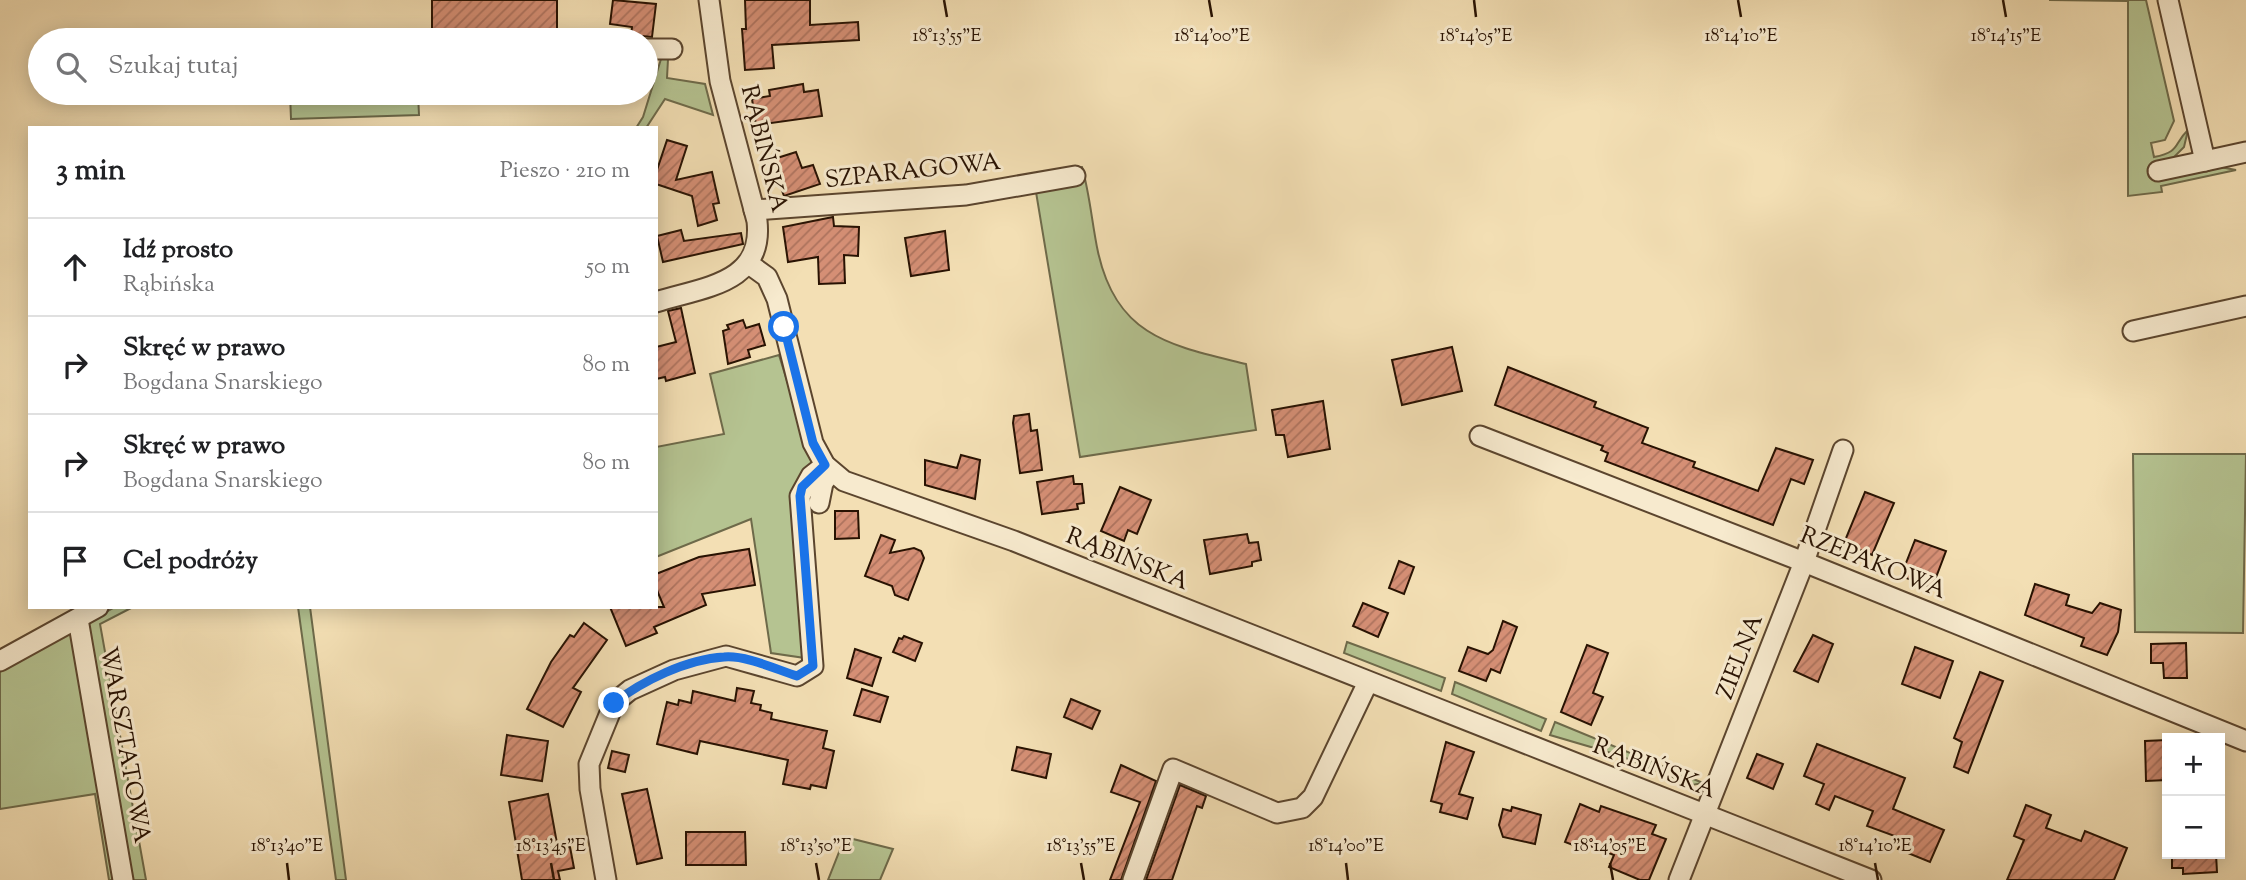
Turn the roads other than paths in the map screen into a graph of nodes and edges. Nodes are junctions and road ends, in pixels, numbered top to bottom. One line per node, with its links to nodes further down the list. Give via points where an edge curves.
1 (709, 0): 9 (street, RĄBIŃSKA, via 720,81)
2 (2168, 0): 6 (street)
3 (658, 49): 4 (street)
4 (672, 49)
5 (2246, 154): 6 (street)
6 (2205, 161): 7 (street)
7 (2158, 171)
8 (1075, 176): 9 (street, SZPARAGOWA, via 965,195)
9 (754, 210): 10 (street, RĄBIŃSKA, via 758,234)
10 (750, 264): 11 (street, via 730,278); 16 (street, via 772,285 813,443)
11 (658, 301)
12 (2246, 306): 13 (street)
13 (2133, 331)
14 (1480, 436): 18 (street, RZEPAKOWA)
15 (1843, 450): 18 (street, ZIELNA)
16 (828, 469): 17 (street); 22 (street, RĄBIŃSKA, via 859,487 982,529); 26 (street, via 802,487 800,496 813,666 797,676 726,656 674,670 630,690 614,703 589,764)
17 (819, 503)
18 (1804, 562): 23 (street, RZEPAKOWA); 24 (street, ZIELNA)
19 (95, 609): 20 (street)
20 (78, 619): 21 (street); 25 (street, WARSZTATOWA)
21 (0, 661)
22 (1368, 682): 24 (street, RĄBIŃSKA); 27 (street, via 1313,797 1302,808 1277,813 1173,769)
23 (2246, 741)
24 (1704, 816): 28 (street, ZIELNA); 29 (street, RĄBIŃSKA)
25 (123, 880)
26 (606, 880)
27 (1133, 880)
28 (1679, 880)
29 (1871, 880)

